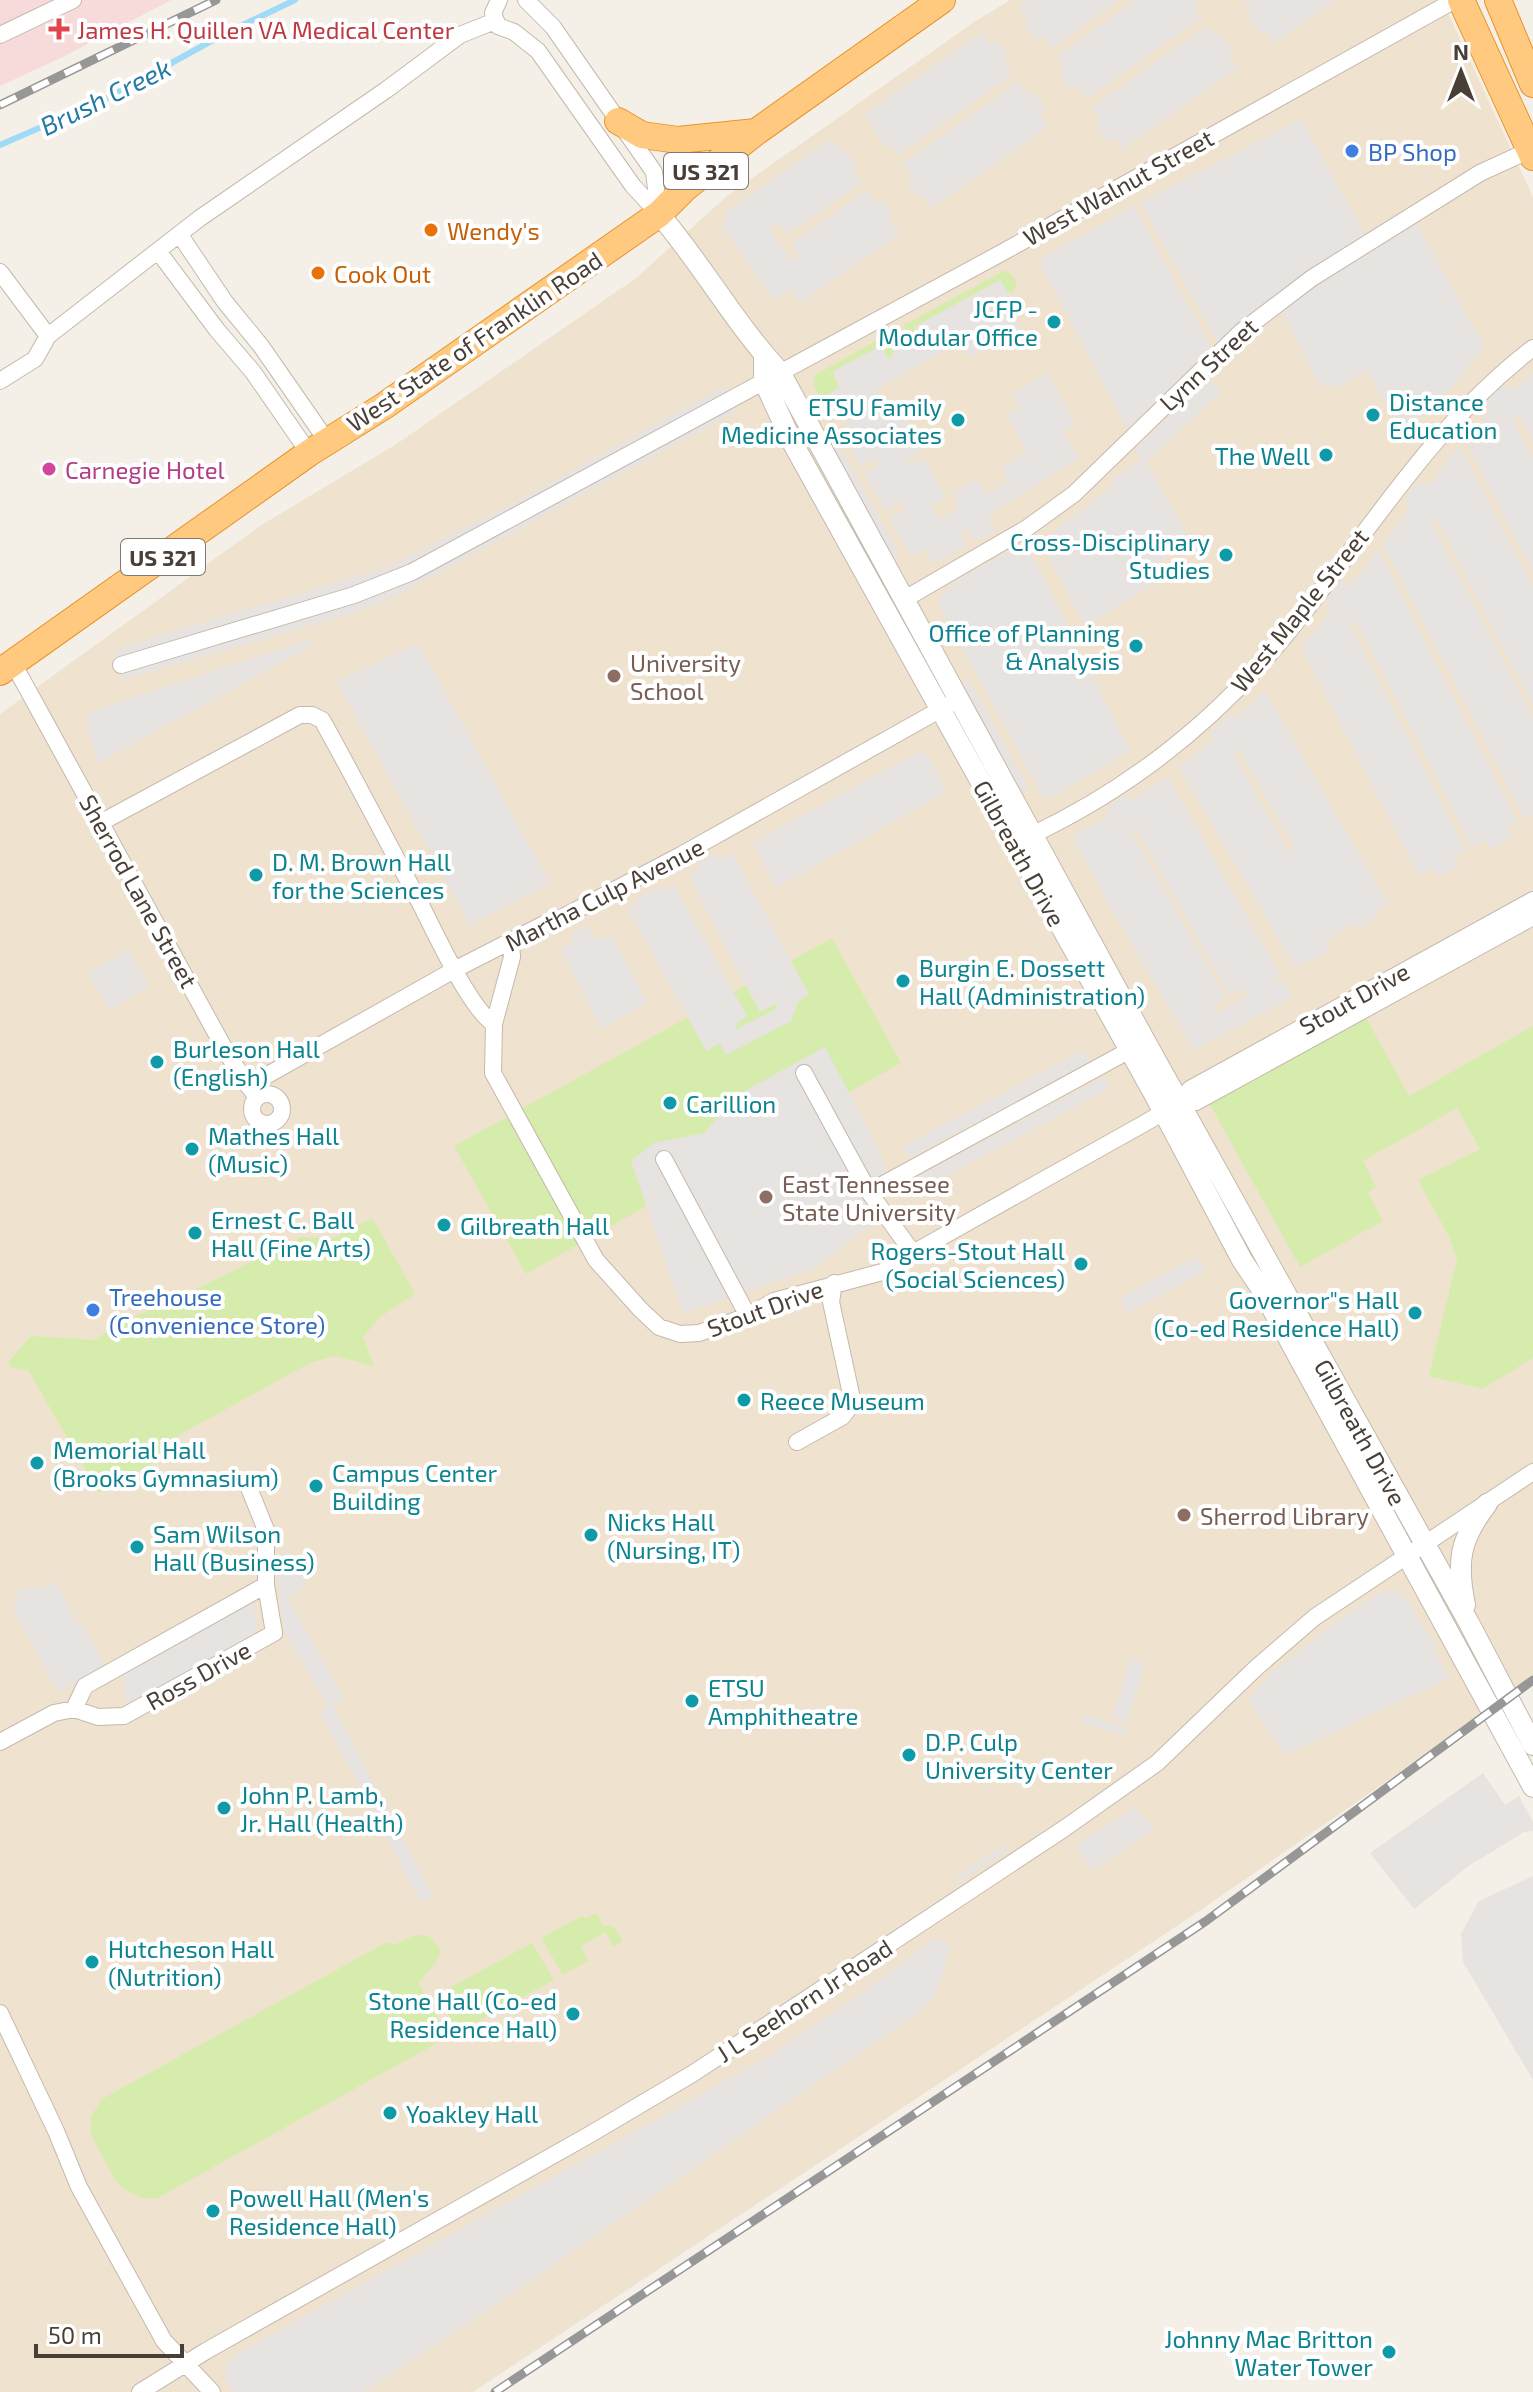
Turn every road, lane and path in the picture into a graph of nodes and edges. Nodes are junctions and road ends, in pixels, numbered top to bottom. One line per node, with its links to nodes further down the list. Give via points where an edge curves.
1 (73, 0): 10 (street)
2 (499, 0): 8 (street)
3 (942, 0): 13 (highway, West State of Franklin Road / US 321)
4 (1455, 0): 21 (street, West Walnut Street)
5 (1461, 0): 14 (highway)
6 (1498, 0): 11 (highway)
7 (528, 3): 9 (street, via 530,20); 12 (street, via 553,27)
8 (495, 21): 9 (street); 16 (street, via 460,35)
9 (514, 32): 15 (street, via 538,51 633,186)
10 (0, 35)
11 (1533, 84)
12 (618, 121): 13 (highway, via 642,135 678,140); 15 (street, via 654,172)
13 (756, 132): 15 (highway, West State of Franklin Road / US 321)
14 (1532, 154): 24 (street, Lynn Street, via 1480,173 1312,278 1241,332 1074,494 1027,528)
15 (659, 214): 21 (street, Gilbreath Drive, via 764,355); 23 (highway, West State of Franklin Road / US 321)
16 (180, 235): 17 (street); 23 (street, via 261,346)
17 (158, 251): 19 (street); 23 (street, via 217,330)
18 (0, 272): 19 (street)
19 (48, 336): 22 (street, via 35,359)
20 (1533, 348): 30 (street, West Maple Street, via 1466,405 1259,666 1203,722 1108,794)
21 (772, 377): 24 (street, Gilbreath Drive); 25 (street, West Walnut Street, via 412,572 354,595); 28 (street, Gilbreath Drive, via 791,440)
22 (0, 381)
23 (318, 447): 26 (highway, West State of Franklin Road / US 321)
24 (903, 600): 27 (street, Gilbreath Drive)
25 (121, 665)
26 (6, 668): 29 (street, Sherrod Lane Street)
27 (959, 699): 28 (street, Martha Culp Avenue); 30 (street, Gilbreath Drive)
28 (940, 710): 33 (street, Martha Culp Avenue, via 641,877); 36 (street, Gilbreath Drive)
29 (100, 823): 34 (street, via 300,715 312,715 322,720); 38 (street, Sherrod Lane Street)
30 (1032, 835): 39 (street, Gilbreath Drive)
31 (1533, 900): 39 (street, Stout Drive, via 1190,1089)
32 (1533, 917): 39 (street, Stout Drive, via 1196,1102)
33 (511, 941): 34 (street, Martha Culp Avenue); 35 (street, Stout Drive, via 512,957)
34 (454, 970): 35 (street, via 484,1018); 38 (street, Martha Culp Avenue)
35 (494, 1024): 44 (street, Stout Drive, via 493,1073 609,1276 659,1327 680,1334)
36 (1130, 1050): 39 (street, Gilbreath Drive); 41 (street)
37 (804, 1073): 41 (street)
38 (252, 1092): 38 (street, via 275,1096 282,1108 272,1124 254,1118)
39 (1171, 1107): 42 (street, Stout Drive); 49 (street, Gilbreath Drive); 50 (street, Gilbreath Drive)
40 (664, 1159): 44 (street)
41 (869, 1192): 42 (street)
42 (913, 1253): 43 (street, Stout Drive, via 886,1271)
43 (834, 1283): 44 (street, Stout Drive, via 774,1301); 45 (street, via 831,1302 851,1394 849,1408)
44 (748, 1316)
45 (797, 1442)
46 (1533, 1472): 48 (street, J L Seehorn Jr Road)
47 (247, 1483): 51 (street, Ross Drive, via 266,1530)
48 (1487, 1504): 49 (street, J L Seehorn Jr Road); 52 (street, via 1469,1527 1463,1546 1460,1582)
49 (1423, 1545): 50 (street, J L Seehorn Jr Road); 52 (street, Gilbreath Drive)
50 (1406, 1556): 56 (street, Gilbreath Drive); 58 (street, J L Seehorn Jr Road, via 1315,1617 1157,1763 1065,1828 692,2074)
51 (266, 1585): 53 (street, Ross Drive, via 85,1686); 53 (street, Ross Drive, via 274,1633 124,1716 98,1717)
52 (1469, 1623): 55 (street)
53 (74, 1709): 54 (street, via 54,1713)
54 (0, 1742)
55 (1533, 1745)
56 (1533, 1787)
57 (0, 2013): 58 (street, via 79,2187 164,2341)
58 (185, 2366): 59 (street, J L Seehorn Jr Road); 60 (street)
59 (140, 2392)
60 (212, 2392)

